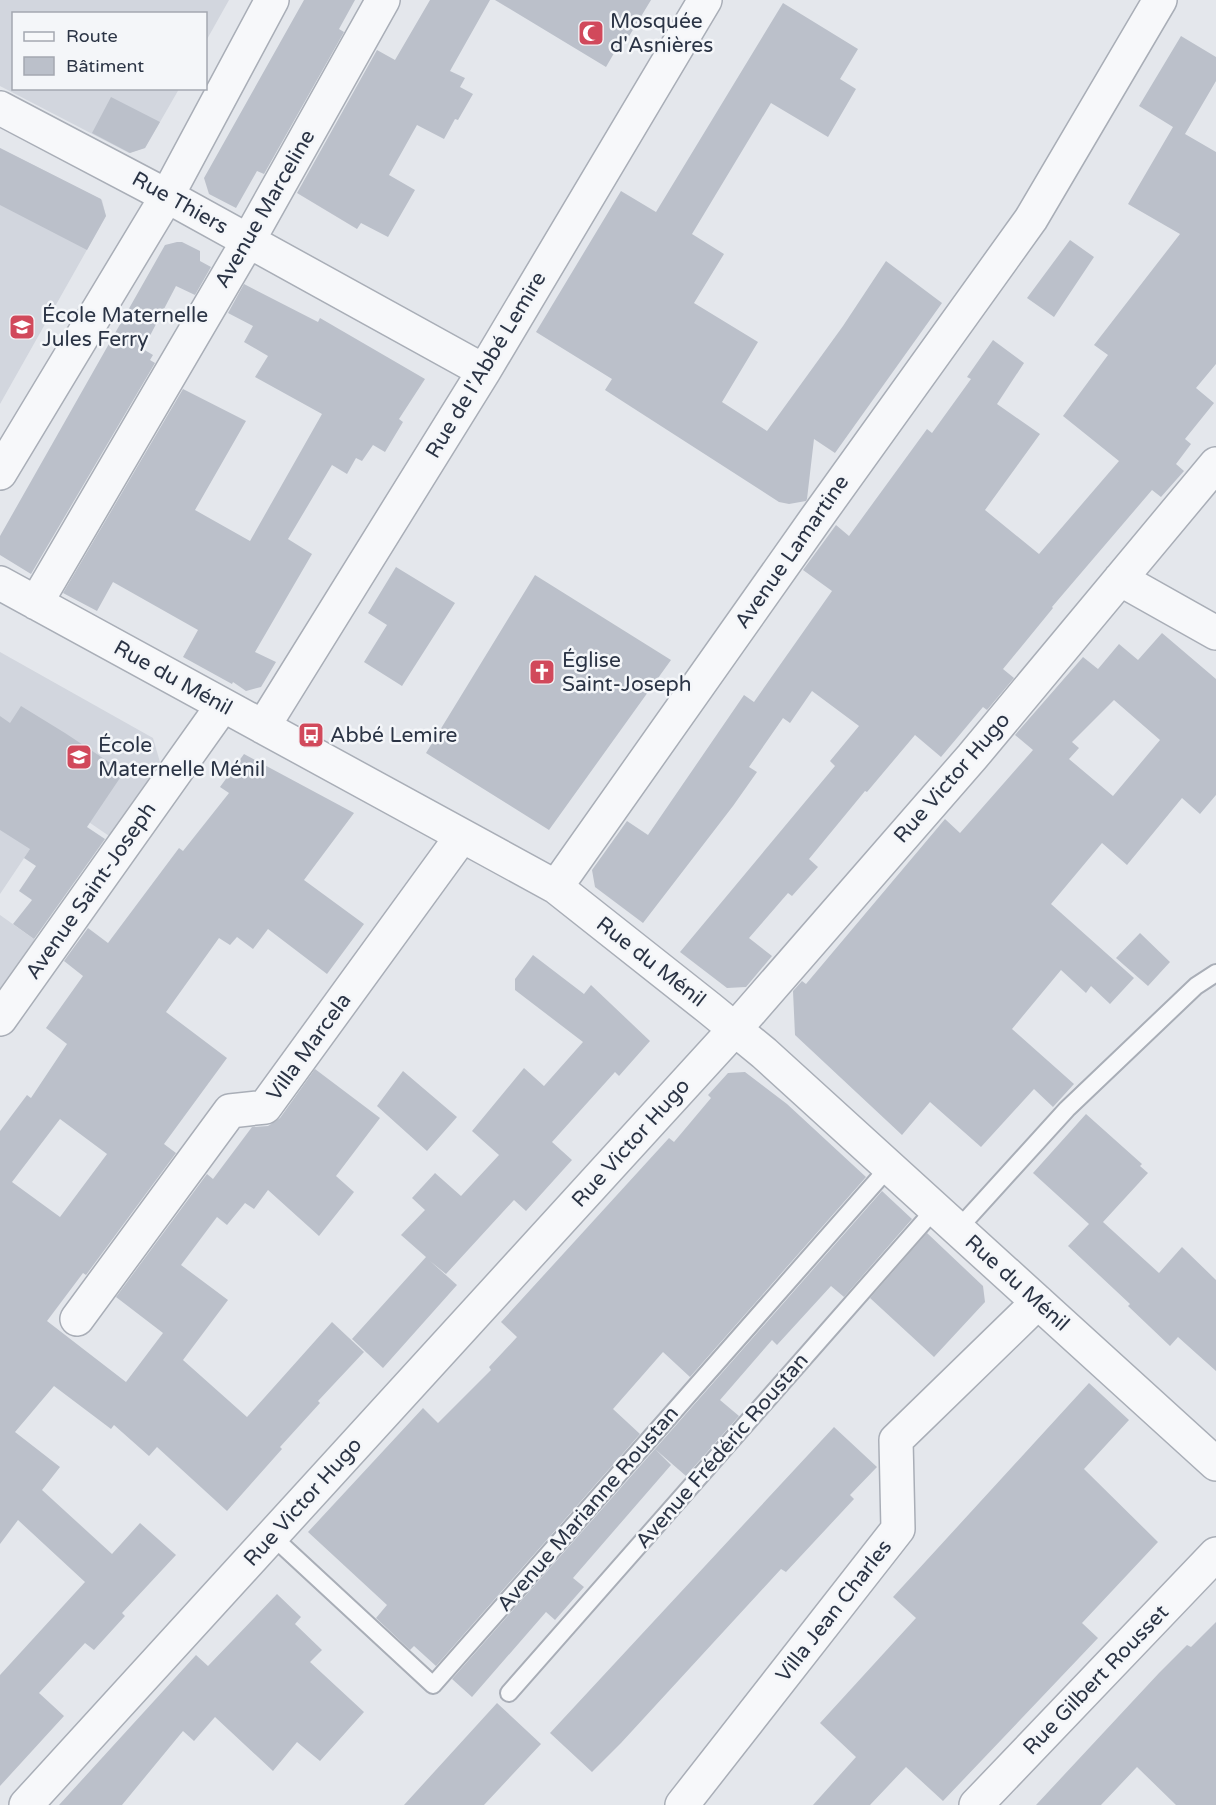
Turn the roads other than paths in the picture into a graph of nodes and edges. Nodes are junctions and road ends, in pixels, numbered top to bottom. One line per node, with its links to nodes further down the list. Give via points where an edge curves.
1 (272, 0): 6 (street)
2 (382, 0): 7 (street, Avenue Marceline)
3 (705, 0): 8 (street, Rue de l'Abbé Lemire)
4 (1160, 0): 18 (street, Avenue Lamartine, via 1031,219)
5 (0, 108): 6 (street, Rue Thiers)
6 (167, 196): 7 (street, Rue Thiers); 10 (street)
7 (248, 241): 8 (street, Rue Thiers); 13 (street, Avenue Marceline)
8 (484, 370): 16 (street, Rue de l'Abbé Lemire)
9 (1216, 464): 11 (street, Rue Victor Hugo)
10 (0, 473)
11 (1120, 579): 14 (street); 21 (street, Rue Victor Hugo, via 972,758)
12 (0, 583): 13 (street, Rue du Ménil)
13 (36, 603): 15 (street, Rue du Ménil)
14 (1216, 633)
15 (223, 705): 16 (street, Rue du Ménil); 20 (street, Avenue Saint-Joseph)
16 (263, 727): 17 (street, Rue du Ménil)
17 (462, 836): 18 (street, Rue du Ménil); 25 (street, Villa Marcela, via 265,1107 230,1111)
18 (556, 887): 21 (street, Rue du Ménil)
19 (1216, 974): 23 (lane, Avenue Frédéric Roustan, via 1196,987)
20 (0, 1019)
21 (735, 1029): 22 (street, Rue du Ménil); 27 (street, Rue Victor Hugo)
22 (889, 1167): 23 (street, Rue du Ménil); 27 (lane, Avenue Marianne Roustan, via 433,1685)
23 (946, 1219): 24 (street, Rue du Ménil); 29 (lane, Avenue Frédéric Roustan)
24 (1038, 1302): 26 (street, Rue du Ménil); 31 (street, Villa Jean Charles, via 896,1440 898,1529)
25 (77, 1319)
26 (1216, 1464)
27 (272, 1536): 30 (street, Rue Victor Hugo)
28 (1216, 1554): 32 (street, Rue Gilbert Rousset)
29 (509, 1693)
30 (26, 1805)
31 (682, 1805)
32 (976, 1805)

